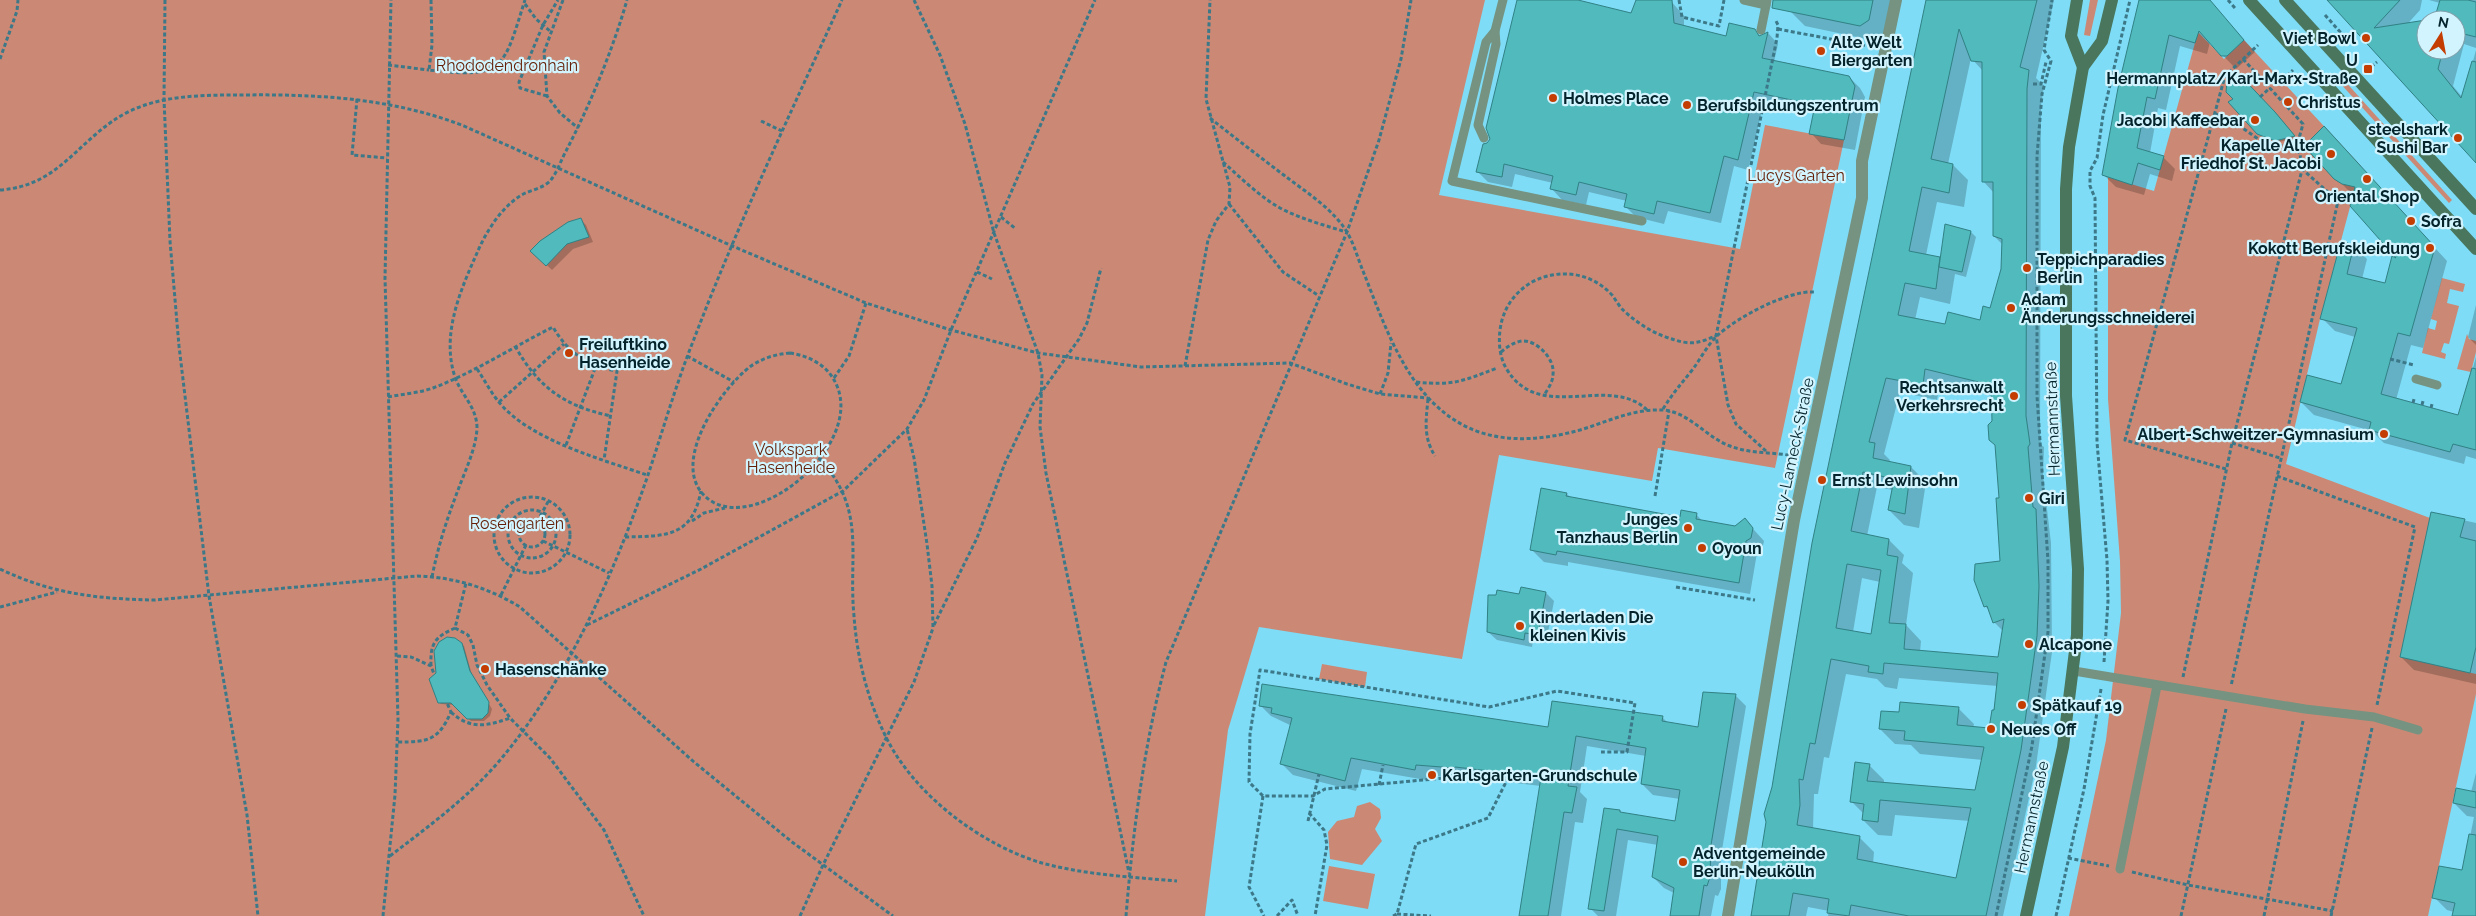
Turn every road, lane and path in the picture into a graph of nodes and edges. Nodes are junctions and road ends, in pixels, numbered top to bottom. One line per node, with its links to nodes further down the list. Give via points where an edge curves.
1 (18, 0): 37 (path)
2 (165, 0): 49 (path)
3 (391, 0): 41 (path)
4 (431, 0): 44 (path)
5 (558, 0): 29 (path)
6 (563, 0): 34 (path)
7 (628, 0): 55 (path)
8 (842, 0): 56 (path)
9 (914, 0): 70 (path, via 940,55 965,124)
10 (1095, 0): 66 (path)
11 (1210, 0): 53 (path, via 1206,87)
12 (1411, 0): 69 (path, via 1401,59)
13 (1503, 0): 33 (lane)
14 (1679, 0): 15 (path, via 1682,17 1718,26)
15 (1724, 0)
16 (1744, 0): 26 (lane)
17 (1896, 0): 118 (street, Lucy-Lameck-Straße, via 1862,161 1862,198)
18 (2052, 0): 208 (path, via 2044,50 2050,61 2042,94 2037,156 2037,396 2048,561 2048,632 2032,746)
19 (2077, 0): 42 (main road, via 2071,36)
20 (2112, 0): 42 (main road, Hermannstraße, via 2102,41)
21 (2130, 0): 162 (path, via 2103,114 2097,158 2090,171 2090,186 2095,198 2097,442 2108,601)
22 (2228, 0): 27 (path)
23 (2250, 0): 72 (main road)
24 (2284, 0): 65 (main road)
25 (525, 2): 29 (path); 44 (path, via 503,61 478,73)
26 (1767, 2): 31 (path); 32 (lane)
27 (2237, 10)
28 (2325, 15): 30 (path, via 2341,33)
29 (543, 25): 34 (path); 47 (path, via 519,82 520,88)
30 (2346, 28)
31 (1778, 29): 36 (path); 80 (path)
32 (1762, 30)
33 (1495, 31): 57 (lane, via 1496,44 1478,125); 67 (lane, via 1486,42 1452,181)
34 (551, 32): 47 (path, via 544,52)
35 (2258, 45): 38 (path)
36 (1867, 46)
37 (0, 59)
38 (2244, 59): 46 (path); 52 (path, via 2225,76)
39 (2046, 62): 45 (path, via 2041,84)
40 (2377, 62): 43 (path)
41 (388, 65): 44 (path); 51 (path)
42 (2083, 67): 160 (main road, Hermannstraße, via 2073,115 2066,188 2066,406 2078,600)
43 (2371, 67)
44 (429, 70)
45 (2033, 84)
46 (2270, 88): 48 (path); 58 (path, via 2303,124)
47 (547, 96): 55 (path)
48 (2260, 97)
49 (164, 99): 50 (path, via 288,94); 63 (path, via 130,112 101,130 64,165 35,183); 151 (path, via 178,336)
50 (357, 99): 51 (path); 59 (path, via 352,155)
51 (388, 103): 59 (path); 61 (path, via 456,122)
52 (2215, 114): 58 (path, via 2230,119 2261,141); 122 (path, via 2125,440)
53 (1210, 118): 60 (path); 69 (path, via 1316,199)
54 (761, 122): 56 (path)
55 (578, 128): 61 (path)
56 (782, 131): 71 (path)
57 (1484, 138)
58 (2296, 149): 62 (path)
59 (387, 158): 105 (path, via 385,278)
60 (1222, 162): 64 (path, via 1230,187); 69 (path, via 1280,208 1300,218)
61 (557, 168): 71 (path); 96 (path, via 550,181 507,206 478,252 455,310 450,332)
62 (2302, 169): 114 (path); 119 (path, via 2338,201)
63 (0, 190)
64 (1229, 204): 77 (path, via 1283,272); 92 (path, via 1216,221 1208,240)
65 (2476, 209)
66 (1001, 217): 68 (path); 70 (path)
67 (1642, 221)
68 (1016, 229)
69 (1347, 232): 77 (path); 81 (path)
70 (994, 233): 74 (path); 85 (path)
71 (730, 245): 78 (path); 86 (path)
72 (2476, 249)
73 (1101, 268): 87 (path, via 1087,323)
74 (977, 272): 75 (path); 79 (path)
75 (992, 279)
76 (1816, 292): 80 (path, via 1800,294 1756,310)
77 (1319, 296): 89 (path)
78 (866, 303): 79 (path); 97 (path, via 849,356)
79 (951, 330): 85 (path); 113 (path, via 924,400)
80 (1716, 336): 84 (path, via 1689,343 1663,337 1624,311 1604,289 1588,279 1565,272 1543,277 1512,298 1500,327); 110 (path); 116 (path, via 1728,405 1736,424)
81 (1391, 341): 100 (path); 103 (path, via 1392,355)
82 (564, 344): 83 (path, via 553,327); 91 (path); 95 (path)
83 (515, 346): 94 (path); 95 (path)
84 (1501, 352): 104 (path, via 1505,366 1516,380 1530,391); 104 (path, via 1513,343 1523,341 1544,352 1552,362 1554,372)
85 (1038, 353): 87 (path); 102 (path)
86 (687, 356): 99 (path); 123 (path)
87 (1066, 358): 92 (path, via 1141,367); 102 (path)
88 (2390, 359): 90 (path)
89 (1290, 363): 92 (path); 103 (path); 189 (path, via 1166,662 1144,760)
90 (2414, 365)
91 (596, 366): 108 (path); 112 (path, via 617,371)
92 (1185, 366)
93 (1497, 368): 100 (path, via 1458,383)
94 (477, 369): 96 (path); 107 (path)
95 (532, 373): 107 (path); 108 (path, via 551,391)
96 (455, 378): 105 (path, via 432,389); 145 (path, via 475,416 477,429 471,455 439,542)
97 (834, 378): 99 (path, via 813,360 790,353 765,358); 120 (path, via 842,402 840,423 836,436)
98 (2416, 379): 101 (lane)
99 (734, 382): 125 (path, via 710,414 696,447 693,472)
100 (1416, 382): 106 (path)
101 (2437, 384)
102 (1042, 390): 156 (path, via 1005,463 977,538); 189 (path, via 1040,427 1046,473)
103 (1380, 394): 106 (path)
104 (1544, 396): 109 (path, via 1602,395 1633,399)
105 (388, 397): 146 (path)
106 (1428, 398): 109 (path, via 1452,419 1479,432 1527,440 1580,430); 117 (path, via 1427,444)
107 (499, 402): 115 (path, via 527,427)
108 (580, 408): 112 (path); 115 (path)
109 (1647, 410): 110 (path)
110 (1663, 410): 111 (path)
111 (1669, 411): 116 (path, via 1717,441); 127 (path)
112 (611, 416): 121 (path)
113 (907, 429): 126 (path); 156 (path, via 929,560)
114 (2232, 443): 119 (path); 122 (path)
115 (566, 445): 121 (path)
116 (1768, 452): 118 (path)
117 (1435, 456)
118 (1807, 458): 207 (street, Lucy-Lameck-Straße, via 1784,572)
119 (2280, 458): 124 (path)
120 (820, 459): 126 (path); 129 (path, via 796,482 769,499 743,507)
121 (604, 460): 123 (path)
122 (2226, 469): 164 (path)
123 (647, 476): 136 (path)
124 (2276, 476): 165 (path); 169 (path, via 2415,527)
125 (701, 491): 129 (path); 133 (path)
126 (843, 491): 154 (path, via 701,569); 173 (path, via 853,522 854,615 861,666)
127 (1655, 496)
128 (549, 500): 130 (path); 131 (path, via 537,496 519,499 503,508); 140 (path, via 559,507 568,522 570,540)
129 (726, 508): 133 (path, via 704,513)
130 (542, 512): 132 (path); 134 (path, via 520,513); 139 (path, via 553,523 556,538)
131 (496, 518): 134 (path); 143 (path, via 493,530 495,547 504,562)
132 (537, 522): 135 (path, via 527,522); 137 (path, via 544,530)
133 (689, 523): 136 (path, via 660,534)
134 (509, 524): 135 (path); 141 (path, via 510,546)
135 (520, 529): 138 (path, via 520,540)
136 (625, 537): 144 (path)
137 (542, 541): 138 (path, via 537,546); 139 (path)
138 (526, 545): 141 (path)
139 (553, 546): 140 (path); 141 (path, via 539,557)
140 (566, 552): 143 (path, via 554,566 538,573); 144 (path)
141 (520, 556): 143 (path)
142 (0, 569): 149 (path)
143 (514, 569): 150 (path)
144 (610, 573): 154 (path)
145 (432, 577): 146 (path); 147 (path)
146 (393, 579): 151 (path); 158 (path)
147 (466, 584): 150 (path); 155 (path)
148 (1676, 587): 152 (path)
149 (58, 592): 151 (path, via 130,600); 153 (path)
150 (501, 595): 157 (path, via 520,607)
151 (209, 596): 195 (path, via 248,815)
152 (1755, 600)
153 (0, 607)
154 (586, 626): 157 (path)
155 (455, 628): 159 (path, via 440,635 434,644); 170 (path, via 468,635 487,685)
156 (933, 628): 173 (path, via 914,682)
157 (572, 652): 171 (path); 187 (path, via 694,762)
158 (397, 656): 159 (path, via 411,657); 174 (path)
159 (431, 666): 161 (path)
160 (2074, 671): 162 (lane); 209 (main road, Hermannstraße, via 2063,747)
161 (434, 674)
162 (2102, 676): 163 (lane); 186 (path, via 2092,745)
163 (2157, 686): 164 (lane); 188 (lane)
164 (2180, 689): 165 (lane)
165 (2229, 697): 167 (lane); 191 (path)
166 (447, 703): 168 (path)
167 (2305, 709): 169 (lane); 192 (path)
168 (451, 712): 170 (path, via 479,726); 174 (path, via 438,734 428,740)
169 (2374, 717): 172 (lane); 193 (path)
170 (510, 718): 171 (path)
171 (524, 729): 185 (path, via 475,787); 197 (path, via 604,830)
172 (2418, 730)
173 (886, 737): 187 (path); 189 (path, via 912,775 945,808 967,827 997,845 1041,863 1085,873)
174 (398, 742): 185 (path)
175 (1601, 752): 181 (path, via 1628,752 1635,703 1557,691 1489,707 1260,670 1250,734 1250,782)
176 (1383, 765): 180 (path)
177 (1448, 768): 180 (path, via 1445,778)
178 (1319, 774): 182 (path)
179 (1510, 774): 194 (path, via 1488,818 1416,844)
180 (1379, 785): 182 (path, via 1325,789)
181 (1263, 796): 182 (path); 201 (path, via 1249,887)
182 (1313, 796): 183 (path)
183 (1309, 813): 184 (path); 204 (path, via 1324,830 1327,845)
184 (1308, 821)
185 (390, 856): 196 (path)
186 (2068, 858): 188 (path); 210 (path)
187 (822, 865): 198 (path); 199 (path)
188 (2120, 869): 191 (path)
189 (1130, 876): 190 (path); 200 (path)
190 (1177, 881)
191 (2188, 886): 192 (path); 211 (path)
192 (2267, 899): 193 (path); 212 (path)
193 (2332, 911): 213 (path)
194 (1397, 914): 205 (path); 206 (path)
195 (258, 916)
196 (383, 916)
197 (644, 916)
198 (800, 916)
199 (893, 916)
200 (1126, 916)
201 (1264, 916)
202 (1277, 916): 203 (path, via 1292,900)
203 (1298, 916)
204 (1315, 916)
205 (1393, 916)
206 (1431, 916)
207 (1728, 916)
208 (1996, 916)
209 (2026, 916)
210 (2056, 916)
211 (2181, 916)
212 (2264, 916)
213 (2332, 916)

